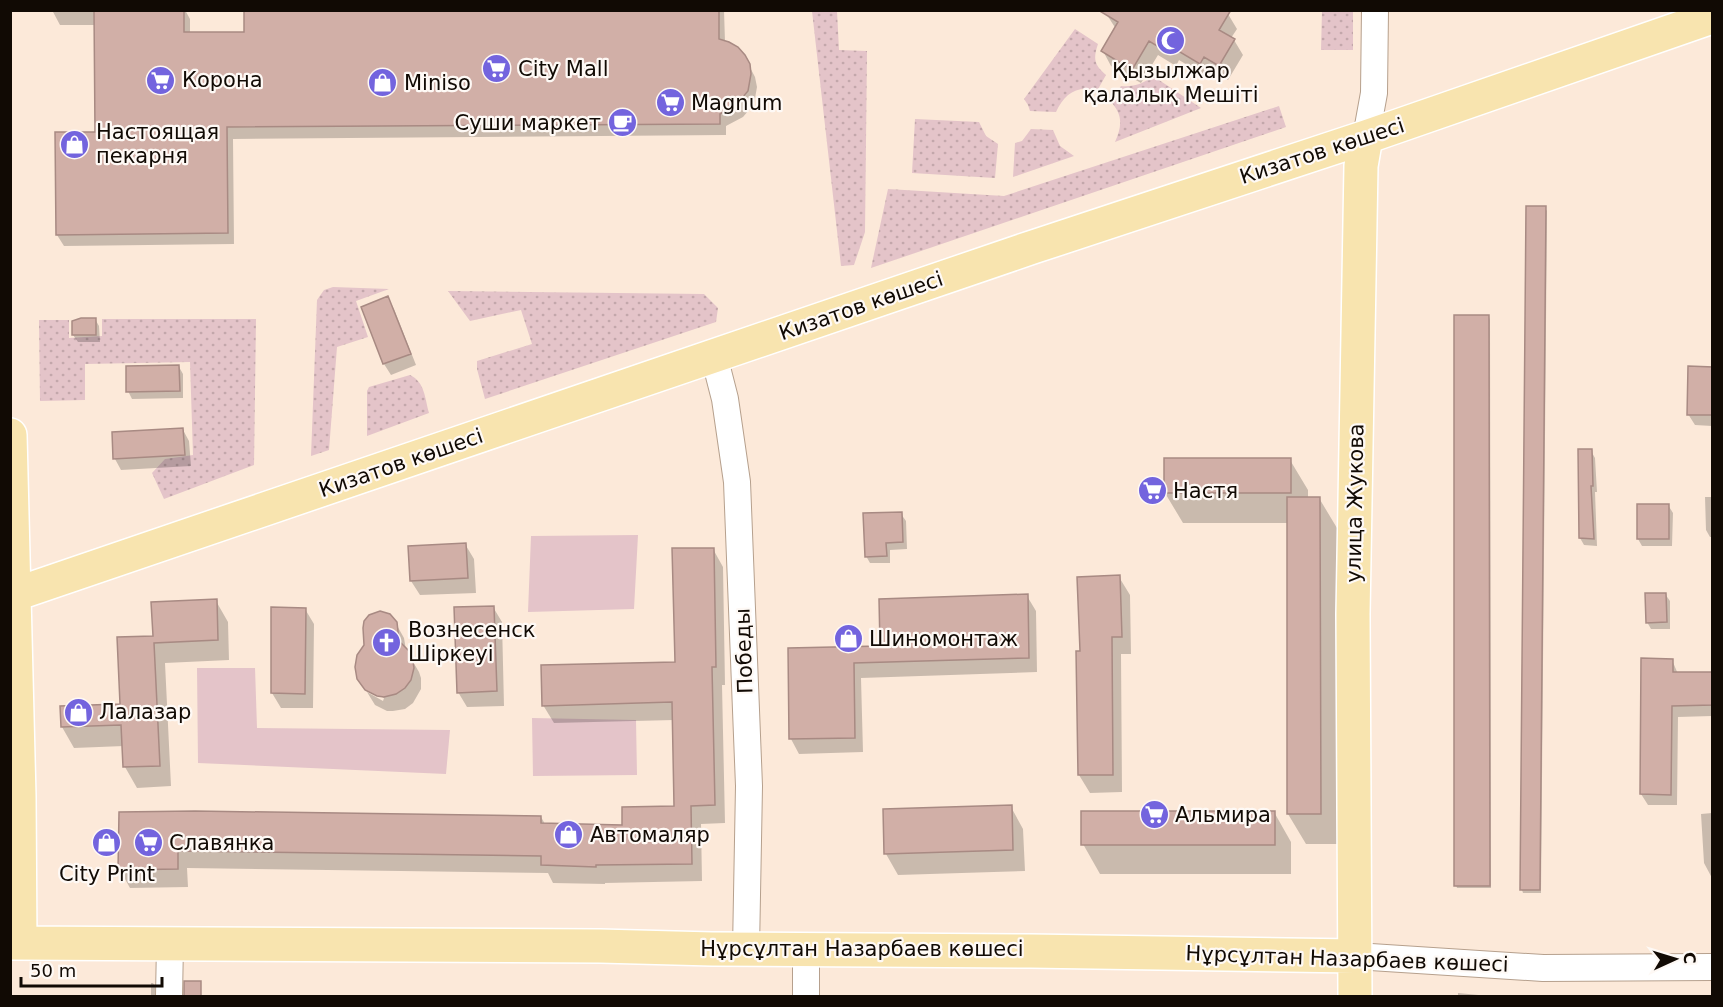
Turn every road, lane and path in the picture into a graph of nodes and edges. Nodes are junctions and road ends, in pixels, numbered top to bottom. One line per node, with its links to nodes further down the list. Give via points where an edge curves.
1 (1375, 10): 3 (street, улица Жукова, via 1374,93)
2 (1713, 17): 3 (main road, Кизатов көшесі)
3 (1366, 137): 4 (main road, Кизатов көшесі); 11 (main road, улица Жукова, via 1361,166 1354,590)
4 (714, 356): 6 (main road, Кизатов көшесі); 9 (street, Победы, via 725,399 737,482 749,786)
5 (10, 435): 6 (main road)
6 (13, 596): 7 (main road, via 19,797)
7 (15, 943): 8 (main road, Нұрсұлтан Назарбаев көшесі)
8 (171, 944): 9 (main road, Нұрсұлтан Назарбаев көшесі); 13 (street)
9 (746, 949): 10 (main road, Нұрсұлтан Назарбаев көшесі)
10 (806, 950): 11 (main road, Нұрсұлтан Назарбаев көшесі); 14 (street)
11 (1355, 956): 12 (street, Нұрсұлтан Назарбаев көшесі, via 1543,968); 15 (main road, улица Жукова)
12 (1713, 967)
13 (170, 996)
14 (806, 996)
15 (1355, 996)

